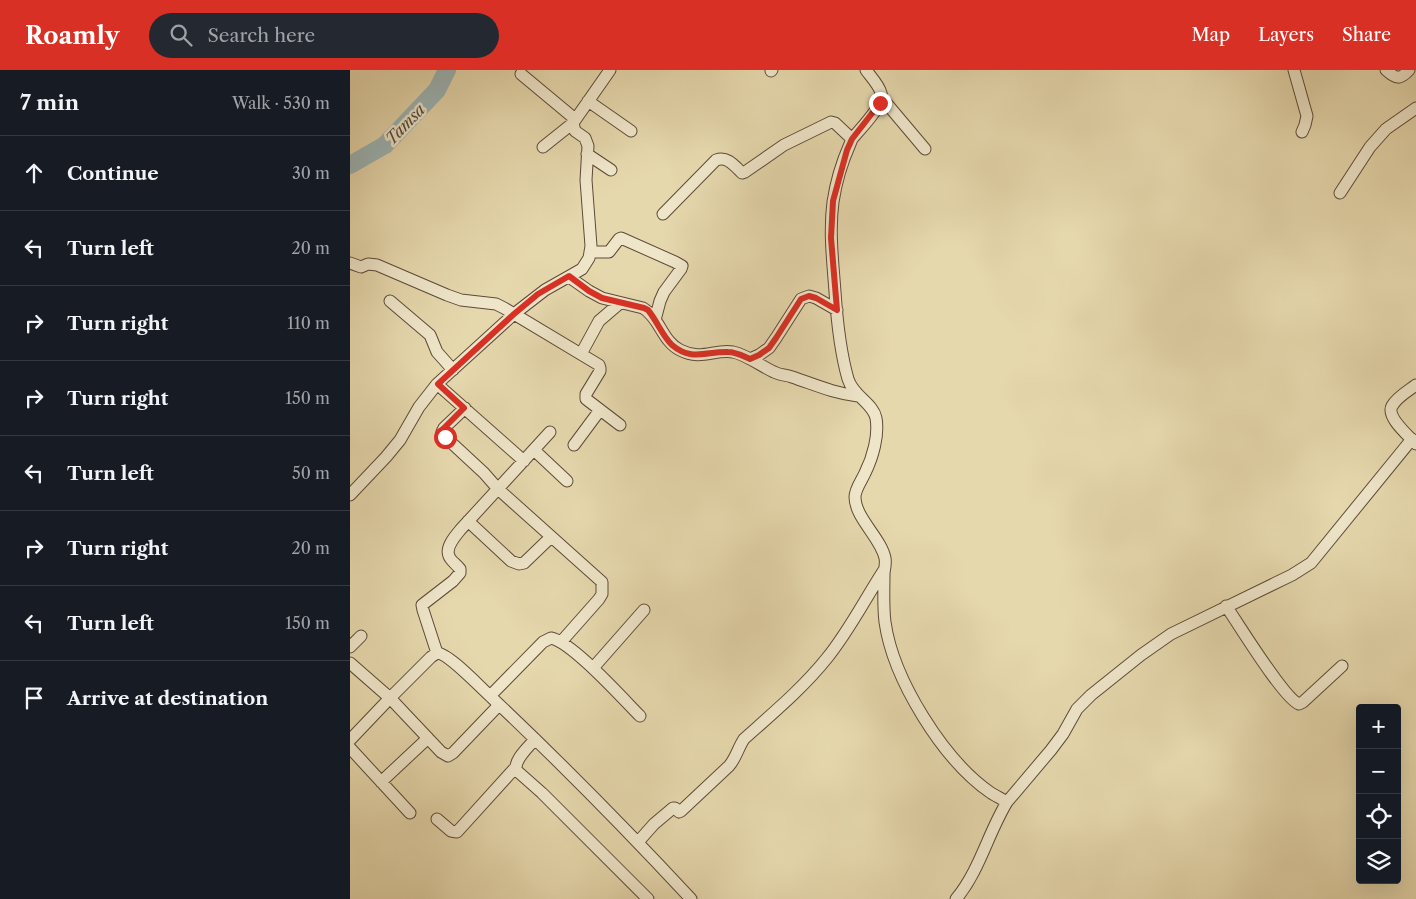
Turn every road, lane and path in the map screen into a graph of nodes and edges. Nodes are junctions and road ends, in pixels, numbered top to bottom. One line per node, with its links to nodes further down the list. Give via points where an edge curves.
1 (610, 70): 8 (street)
2 (866, 70): 7 (street)
3 (1294, 70): 12 (street, via 1307,116)
4 (1386, 70): 5 (street, via 1398,77)
5 (1409, 70)
6 (521, 74): 10 (street)
7 (882, 98): 13 (street); 15 (street)
8 (588, 101): 10 (street); 11 (street)
9 (1416, 108): 18 (street, via 1386,129)
10 (574, 121): 14 (street); 16 (street, via 575,131 587,142)
11 (632, 131)
12 (1302, 132)
13 (852, 139): 19 (street, via 835,122 831,122 784,144 745,172 727,159 720,158); 25 (street, via 833,201 831,238)
14 (543, 147)
15 (925, 149)
16 (587, 154): 17 (street); 20 (street)
17 (611, 170)
18 (1340, 193)
19 (663, 214)
20 (590, 252): 22 (street, via 582,269); 27 (street, via 609,252 622,238 682,266 664,292)
21 (350, 263): 26 (street, via 362,267 376,265 461,300 496,304)
22 (569, 276): 24 (street, via 595,295); 26 (street, via 538,294)
23 (390, 301): 30 (street, via 430,335 437,352)
24 (620, 303): 27 (street, via 644,308); 28 (street, via 599,321)
25 (837, 310): 29 (street, via 816,298 801,299 769,348); 33 (street, via 848,378)
26 (514, 314): 28 (street); 30 (street)
27 (655, 320): 29 (street, via 666,339 681,350 698,355 729,352)
28 (581, 354): 35 (street, via 599,365 599,373 585,397)
29 (750, 359): 33 (street, via 822,389)
30 (453, 370): 31 (street)
31 (438, 384): 34 (street); 44 (street, via 419,407 400,440)
32 (1416, 385): 38 (street, via 1393,404 1391,412 1392,418)
33 (858, 396): 47 (street, via 874,412 877,421 872,456 855,498 884,556)
34 (464, 408): 41 (street); 43 (street, via 444,428 443,435)
35 (600, 410): 36 (street); 39 (street)
36 (620, 425)
37 (550, 432): 40 (street)
38 (1414, 442): 48 (street, via 1311,562 1292,575)
39 (574, 445)
40 (534, 450): 41 (street); 42 (street)
41 (524, 461): 43 (street)
42 (567, 481)
43 (498, 489): 45 (street); 46 (street)
44 (350, 495)
45 (468, 521): 46 (street, via 511,561 519,564); 53 (street, via 448,552 460,573 422,605)
46 (551, 537): 51 (street, via 602,582 603,588 599,598)
47 (884, 568): 67 (street, via 887,632 906,685 931,730 957,761 991,793); 70 (street, via 838,644 816,671 744,739 729,766 681,811 673,808 657,820)
48 (1226, 606): 55 (street, via 1294,702 1303,702); 67 (street, via 1157,643 1091,695)
49 (644, 610): 56 (street)
50 (362, 636): 52 (street)
51 (561, 642): 56 (street); 57 (street, via 550,638 546,640)
52 (350, 647)
53 (437, 653): 57 (street, via 443,654); 58 (street)
54 (350, 663): 58 (street)
55 (1342, 666)
56 (593, 668): 60 (street)
57 (490, 696): 59 (street)
58 (390, 698): 61 (street); 63 (street)
59 (499, 705): 61 (street, via 451,756 443,754); 62 (street)
60 (640, 716)
61 (428, 738): 66 (street)
62 (535, 739): 65 (street); 70 (street)
63 (350, 740)
64 (350, 748): 66 (street)
65 (515, 768): 69 (street, via 457,832); 71 (street)
66 (381, 782): 68 (street)
67 (1007, 802): 73 (street, via 978,865)
68 (410, 813)
69 (437, 819)
70 (638, 842): 72 (street)
71 (648, 899)
72 (691, 899)
73 (956, 899)

